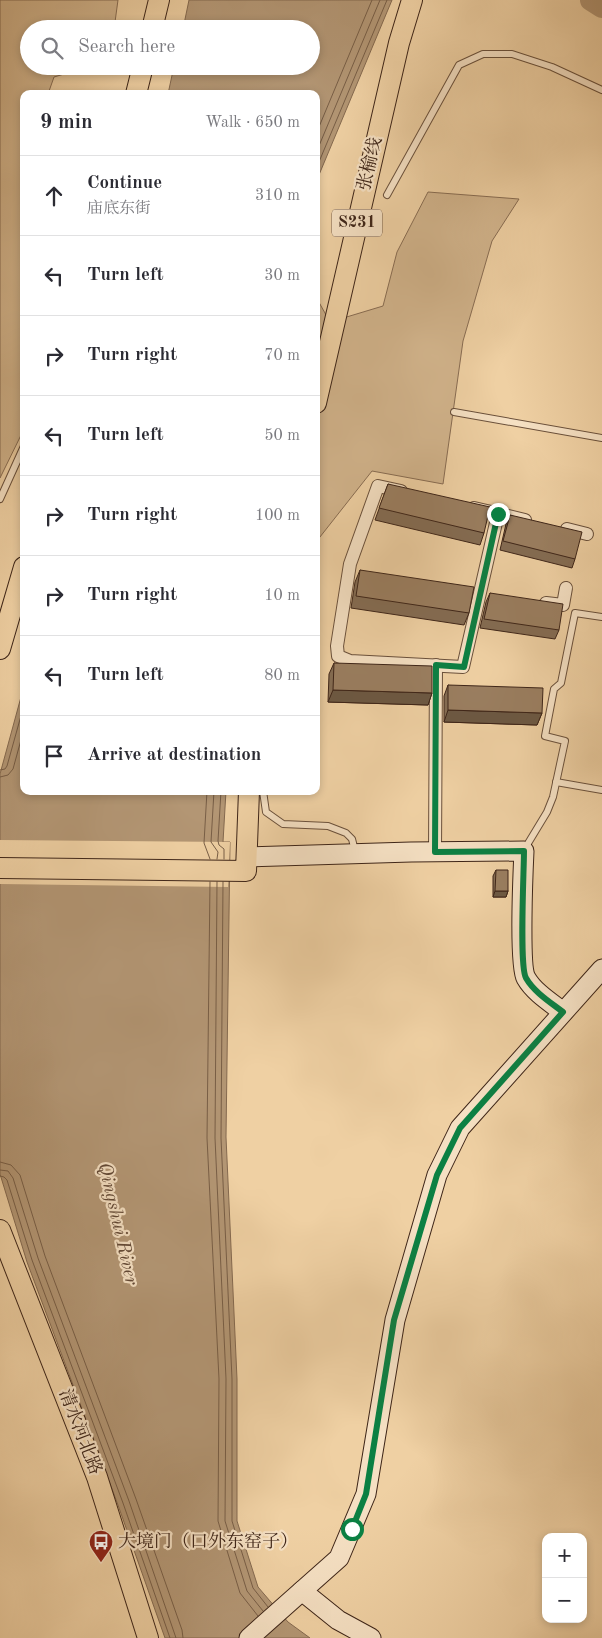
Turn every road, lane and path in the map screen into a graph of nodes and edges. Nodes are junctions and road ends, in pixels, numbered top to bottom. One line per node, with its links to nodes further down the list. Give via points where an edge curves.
1 (159, 0): 3 (main road)
2 (412, 0): 8 (main road, 张榆线 / S231, via 399,42)
3 (154, 20)
4 (140, 75): 5 (main road)
5 (137, 90)
6 (602, 90): 7 (lane, via 552,67 512,54 483,54 459,65)
7 (387, 195)
8 (320, 386)
9 (454, 412): 10 (lane)
10 (602, 438)
11 (20, 455): 13 (lane)
12 (415, 495): 24 (street, via 378,486 350,564 353,573 337,646 338,656 350,661)
13 (0, 499)
14 (461, 505): 15 (street)
15 (498, 514): 16 (street); 24 (street, via 464,667)
16 (534, 522)
17 (552, 526): 18 (street)
18 (587, 534)
19 (20, 581): 23 (main road)
20 (566, 588): 21 (street, via 563,605)
21 (535, 601)
22 (602, 617): 25 (lane, via 575,613 545,736 565,741)
23 (0, 649)
24 (436, 665): 30 (street, via 441,688)
25 (556, 782): 26 (lane); 29 (lane, via 547,812)
26 (602, 790)
27 (248, 795): 33 (main road)
28 (264, 795): 31 (lane, via 266,812 283,824 328,826 346,833 352,839)
29 (524, 851): 30 (street); 36 (street, via 525,977 536,991)
30 (435, 852): 31 (street)
31 (356, 854): 33 (street, via 277,857 254,871)
32 (0, 855): 33 (main road)
33 (239, 859): 34 (main road)
34 (0, 868)
35 (602, 968): 36 (street)
36 (563, 1012): 39 (street, via 460,1128 437,1175 394,1320 366,1494 339,1558)
37 (0, 1230): 41 (main road, 清水河北路, via 98,1477)
38 (0, 1253): 40 (main road, 清水河北路, via 88,1480)
39 (302, 1591): 42 (street); 43 (street, via 338,1620)
40 (138, 1638)
41 (148, 1638)
42 (249, 1638)
43 (371, 1638)

